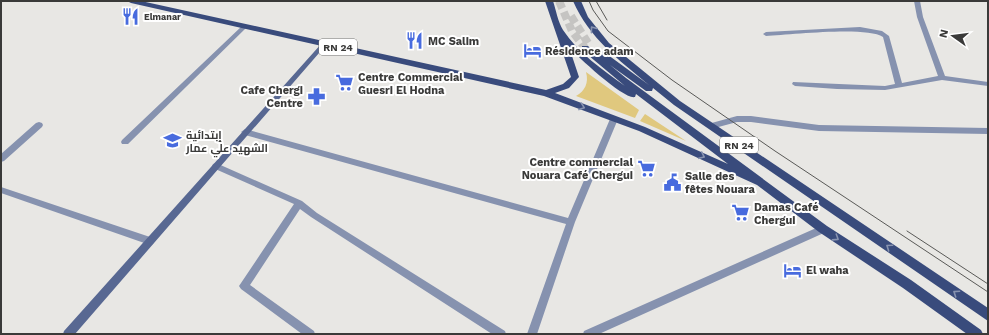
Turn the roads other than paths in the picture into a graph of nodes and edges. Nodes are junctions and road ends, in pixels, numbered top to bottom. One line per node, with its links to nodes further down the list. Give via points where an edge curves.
1 (131, 1): 5 (main road, RN 24)
2 (549, 1): 6 (main road, RN 24)
3 (577, 1): 16 (main road, RN 24, one-way to 3, via 677,103 612,50 588,22)
4 (917, 1): 9 (street, via 920,17)
5 (244, 27): 8 (main road, RN 24); 19 (street)
6 (560, 31): 13 (main road, RN 24, via 575,76 566,87); 23 (main road, RN 24, via 578,52 612,81)
7 (766, 34): 12 (street, via 860,29 880,32 886,36)
8 (324, 44): 13 (main road, RN 24); 18 (main road)
9 (942, 78): 11 (street); 12 (street)
10 (795, 84): 12 (street, via 885,88)
11 (988, 84)
12 (899, 85)
13 (546, 93): 14 (main road, RN 24, one-way to 14)
14 (614, 119): 23 (main road, RN 24, one-way to 23, via 672,142); 26 (street)
15 (39, 125): 20 (street)
16 (711, 126): 17 (street, via 744,119 819,128); 21 (main road, RN 24)
17 (988, 131)
18 (246, 132): 22 (main road); 26 (street)
19 (125, 142)
20 (1, 159)
21 (770, 165): 23 (main road, via 668,103 586,45 623,80); 29 (main road, RN 24, one-way to 21)
22 (216, 166): 25 (street); 28 (main road)
23 (759, 182): 27 (main road, RN 24)
24 (1, 190): 28 (street)
25 (299, 203): 31 (street, via 244,286); 32 (street)
26 (571, 222): 33 (street)
27 (823, 229): 34 (street); 35 (main road, RN 24, one-way to 35, via 919,292)
28 (150, 241): 30 (main road)
29 (988, 315)
30 (68, 334)
31 (310, 334)
32 (501, 334)
33 (532, 334)
34 (588, 334)
35 (977, 334)

